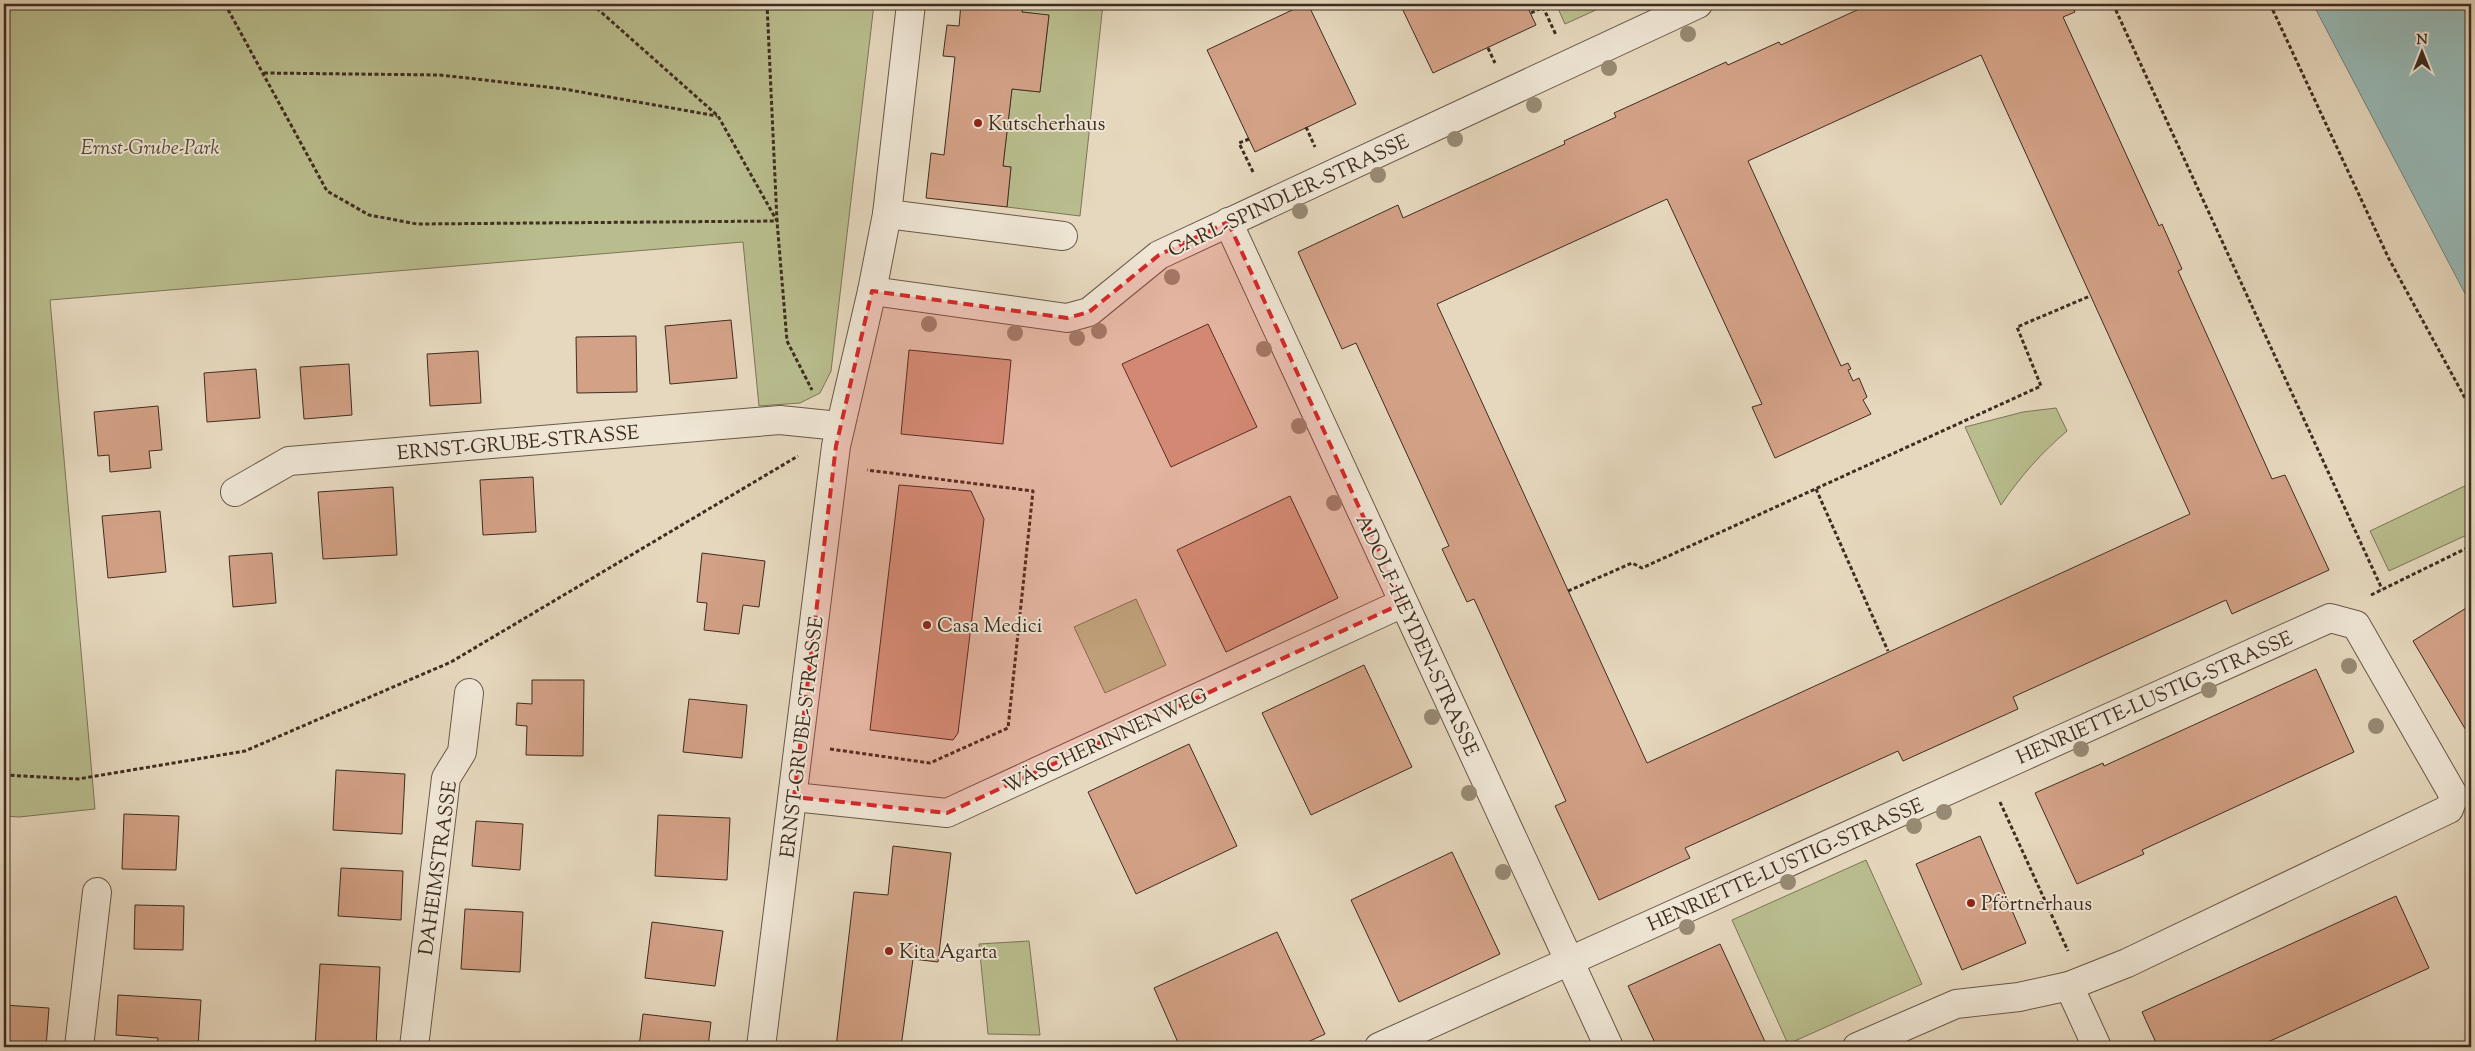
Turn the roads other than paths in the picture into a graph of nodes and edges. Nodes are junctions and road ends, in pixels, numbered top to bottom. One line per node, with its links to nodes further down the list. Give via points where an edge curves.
1 (911, 4): 3 (street, ERNST-GRUBE-STRASSE)
2 (1698, 4): 4 (street, CARL-SPINDLER-STRASSE)
3 (887, 214): 5 (street); 6 (street, ERNST-GRUBE-STRASSE)
4 (1228, 222): 6 (street, CARL-SPINDLER-STRASSE, via 1159,255 1088,312 1067,318); 9 (street, ADOLF-HEYDEN-STRASSE)
5 (1063, 236)
6 (872, 291): 7 (street, ERNST-GRUBE-STRASSE)
7 (836, 446): 8 (street, ERNST-GRUBE-STRASSE, via 780,420 289,461); 11 (street, ERNST-GRUBE-STRASSE)
8 (234, 492)
9 (1403, 603): 11 (street, WÄSCHERINNENWEG, via 948,813); 13 (street, ADOLF-HEYDEN-STRASSE)
10 (469, 693): 16 (street, DAHEIMSTRASSE, via 462,752 446,778)
11 (794, 797): 17 (street, ERNST-GRUBE-STRASSE)
12 (97, 892): 15 (street)
13 (1570, 961): 14 (street, HENRIETTE-LUSTIG-STRASSE, via 2330,618 2356,626 2454,796 2449,809); 18 (street, HENRIETTE-LUSTIG-STRASSE); 19 (street, ADOLF-HEYDEN-STRASSE)
14 (2076, 984): 20 (street, via 2019,997 1956,1004); 21 (street)
15 (79, 1047)
16 (414, 1047)
17 (761, 1047)
18 (1379, 1047)
19 (1610, 1047)
20 (1857, 1047)
21 (2097, 1047)

